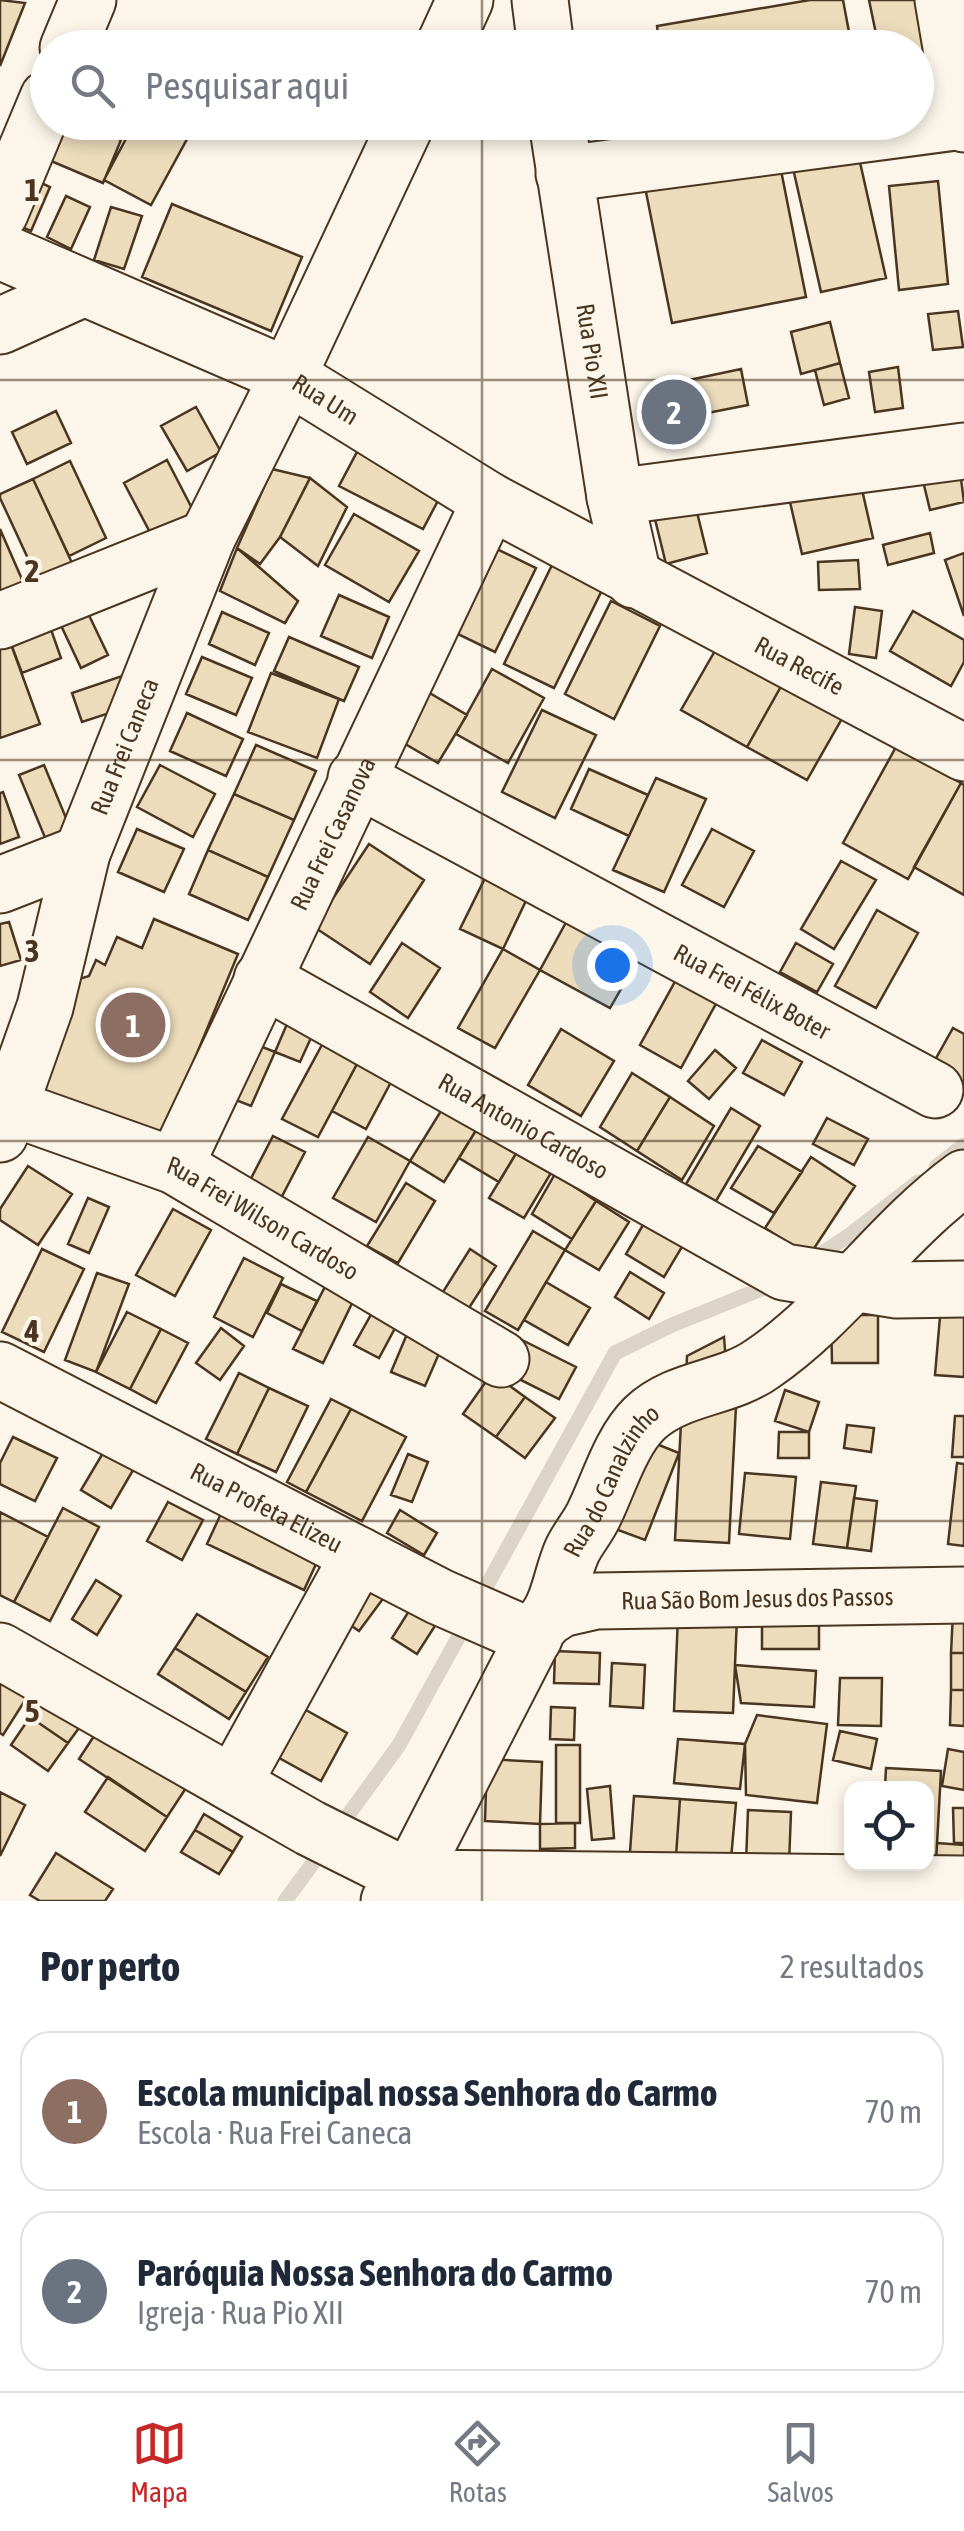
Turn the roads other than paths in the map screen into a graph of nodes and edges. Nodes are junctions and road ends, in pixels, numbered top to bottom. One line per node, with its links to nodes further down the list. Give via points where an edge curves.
1 (88, 0): 5 (street)
2 (465, 0): 6 (street)
3 (540, 0): 7 (street)
4 (943, 0): 8 (street)
5 (76, 30)
6 (451, 30)
7 (544, 30)
8 (964, 122): 9 (street)
9 (934, 124)
10 (30, 140): 14 (street)
11 (399, 140): 18 (street)
12 (685, 140): 13 (street)
13 (561, 148): 20 (street, Rua Pio XII)
14 (0, 213)
15 (0, 251): 16 (street, Rua Um)
16 (84, 288): 17 (street); 18 (street, Rua Um)
17 (0, 326)
18 (288, 376): 21 (street, Rua Um); 22 (street, Rua Frei Caneca)
19 (964, 451): 20 (street)
20 (616, 497): 23 (street, Rua Pio XII)
21 (490, 501): 23 (street, Rua Um); 26 (street, Rua Frei Casanova)
22 (207, 538): 24 (street); 27 (street, Rua Frei Caneca)
23 (634, 580): 25 (street, Rua Recife)
24 (0, 621)
25 (964, 753)
26 (356, 778): 29 (street, Rua Frei Casanova); 30 (street, Rua Frei Félix Boter)
27 (82, 853): 28 (street); 31 (street, Rua Frei Caneca, via 46,1007)
28 (0, 885)
29 (262, 979): 32 (street, Rua Frei Casanova); 34 (street, Rua Antonio Cardoso)
30 (935, 1090)
31 (4, 1121): 32 (street, Rua Frei Wilson Cardoso)
32 (175, 1166): 36 (street, Rua Frei Wilson Cardoso)
33 (964, 1178): 34 (street, Rua do Canalzinho)
34 (822, 1280): 35 (street, via 897,1290); 40 (street, Rua do Canalzinho, via 812,1324 759,1367 680,1396 644,1419)
35 (964, 1289)
36 (501, 1359)
37 (0, 1370): 38 (street, Rua Profeta Elizeu)
38 (359, 1555): 40 (street, Rua Profeta Elizeu, via 440,1597); 42 (street)
39 (964, 1595): 40 (street, Rua São Bom Jesus dos Passos, via 596,1601 561,1609)
40 (531, 1626): 43 (street, Rua do Canalzinho)
41 (0, 1651): 42 (street)
42 (233, 1784): 43 (street)
43 (387, 1878): 44 (street)
44 (964, 1884)

